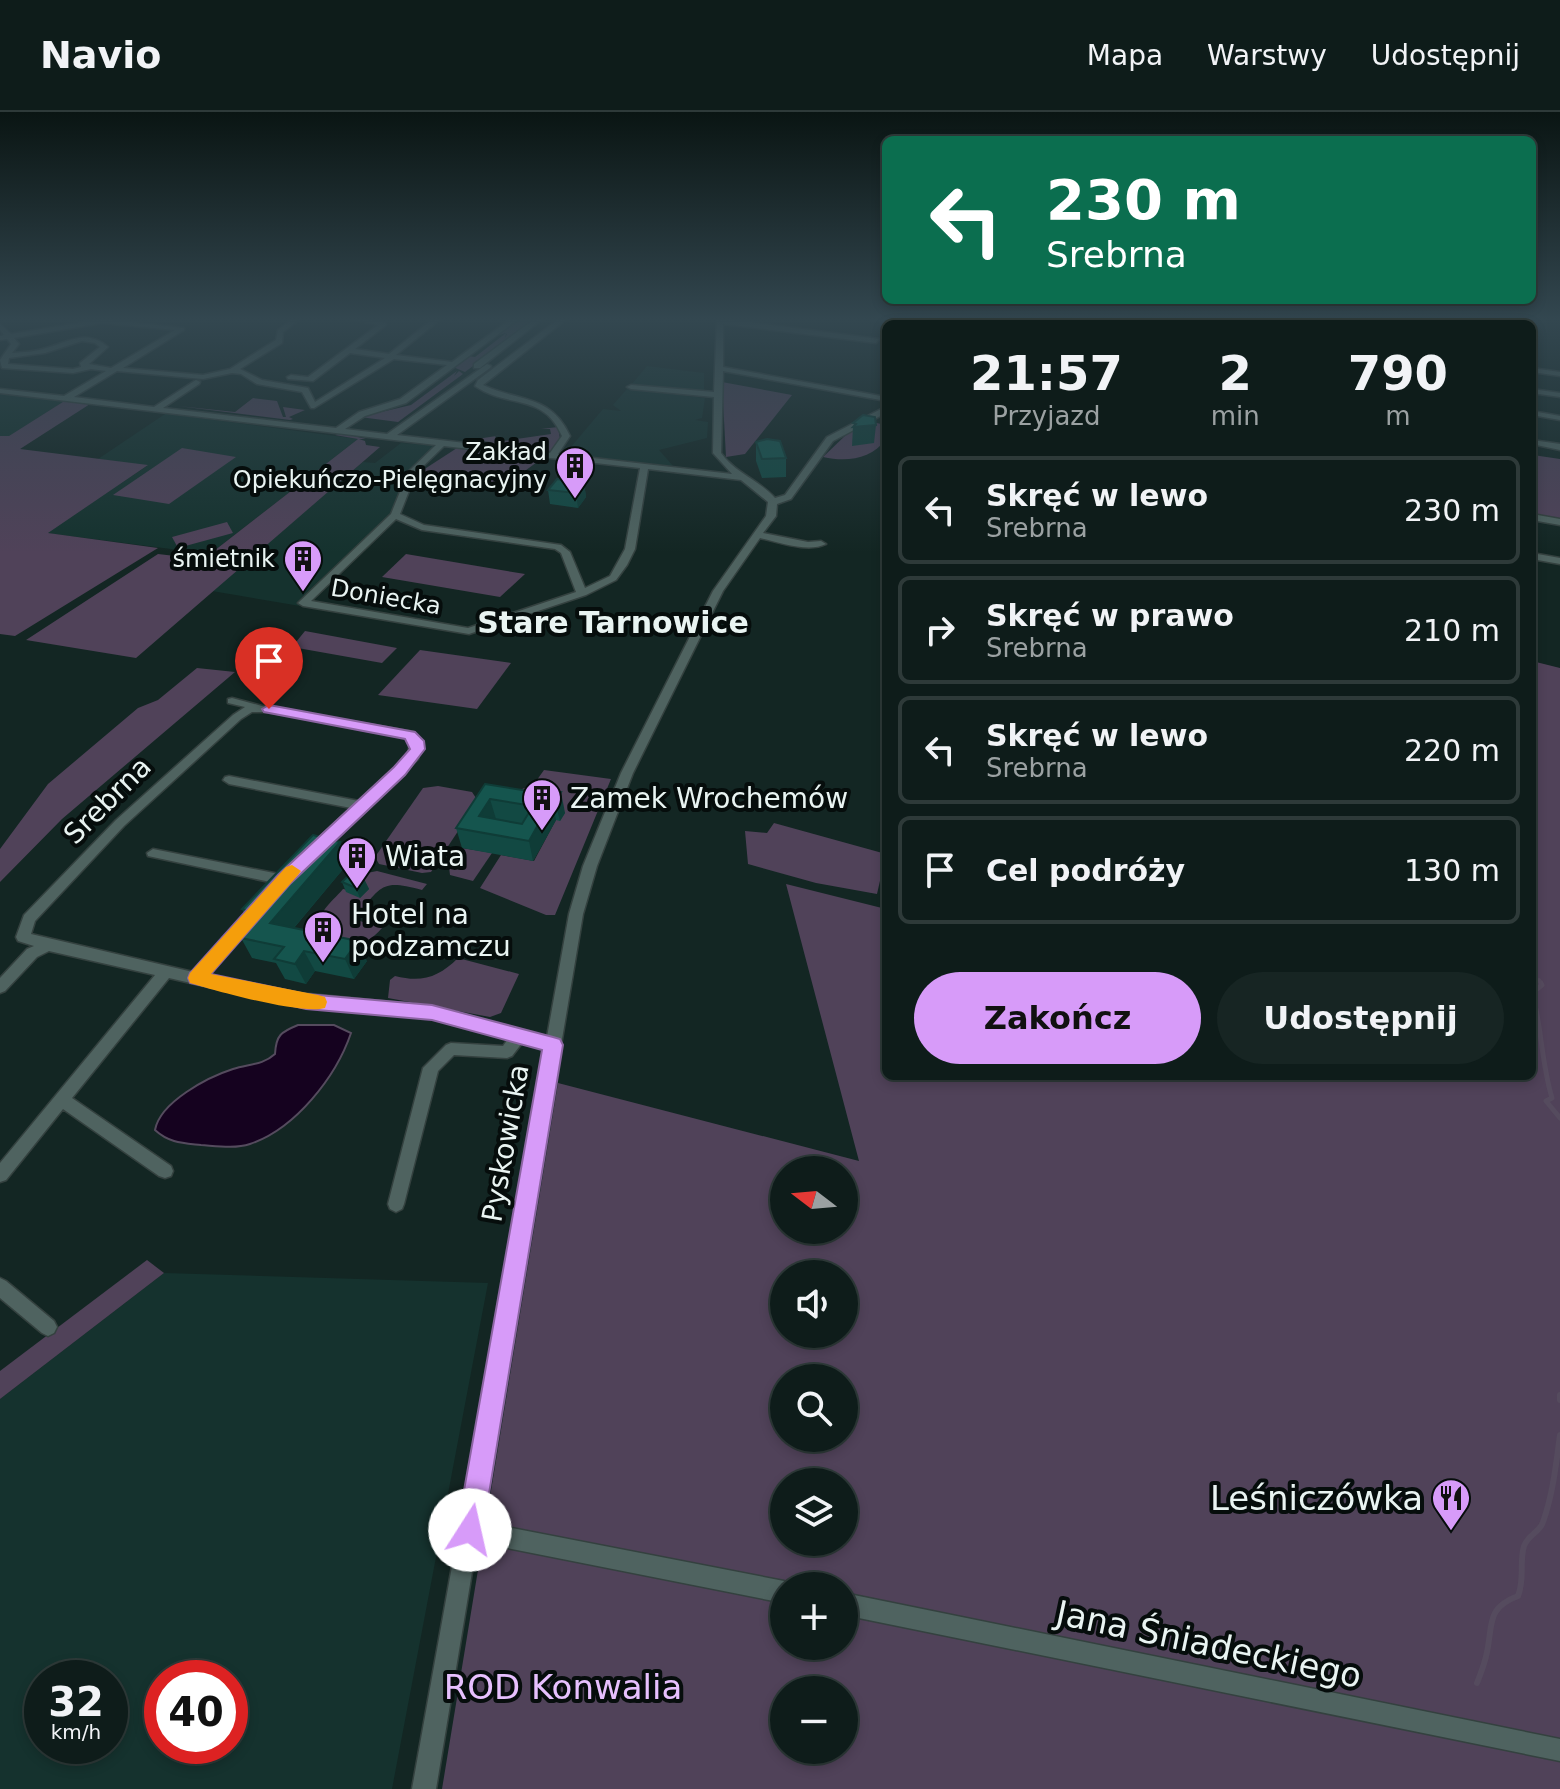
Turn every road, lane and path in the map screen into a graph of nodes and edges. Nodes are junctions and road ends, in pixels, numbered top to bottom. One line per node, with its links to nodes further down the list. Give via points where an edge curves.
1 (50, 396): 11 (street)
2 (70, 396): 11 (street)
3 (175, 396): 12 (street)
4 (309, 396): 5 (street, via 314,406)
5 (329, 396)
6 (410, 396): 18 (street, via 362,414)
7 (442, 396): 19 (street)
8 (445, 396): 19 (street)
9 (511, 396): 23 (street, via 556,413 566,436)
10 (717, 396): 24 (street, via 716,447)
11 (67, 398): 12 (street)
12 (157, 408): 18 (street)
13 (882, 412): 16 (street)
14 (1536, 414): 15 (street)
15 (1560, 418)
16 (867, 419): 17 (street); 30 (street, via 830,439 788,497)
17 (882, 423)
18 (338, 430): 19 (street); 19 (street)
19 (396, 433): 20 (street); 20 (street)
20 (442, 443): 23 (street); 31 (street, Doniecka, via 412,472)
21 (1536, 443): 22 (street)
22 (1560, 447)
23 (551, 457): 25 (street)
24 (723, 463): 26 (street); 27 (street)
25 (644, 468): 27 (street); 38 (street, Doniecka, via 630,549 613,578)
26 (732, 471): 28 (street); 29 (street)
27 (685, 472): 28 (street)
28 (721, 475): 29 (street)
29 (743, 478): 30 (street)
30 (773, 502): 34 (street, Pyskowicka, via 773,512)
31 (395, 515): 38 (street, via 422,527 558,547); 38 (street, Doniecka, via 303,603 469,631)
32 (1536, 518): 33 (street)
33 (1560, 522)
34 (757, 535): 35 (street); 50 (street, Pyskowicka, via 708,608 610,811 576,914)
35 (821, 544)
36 (1536, 557): 37 (street)
37 (1560, 561)
38 (582, 593)
39 (232, 701): 40 (street, Srebrna)
40 (269, 709): 42 (street, Srebrna, via 414,738 414,756); 45 (street, Srebrna, via 250,709 237,717 83,862 23,930 28,941)
41 (229, 780): 42 (street)
42 (363, 806): 44 (street, Srebrna)
43 (153, 853): 44 (street)
44 (283, 881): 47 (street, Srebrna)
45 (48, 945): 46 (street); 48 (street, via 32,953)
46 (166, 971): 47 (street); 51 (street)
47 (197, 978): 49 (street, via 306,1002 432,1012)
48 (0, 987)
49 (519, 1036): 50 (street); 54 (street, via 507,1052 451,1049 431,1068)
50 (553, 1045): 57 (street, Pyskowicka)
51 (62, 1100): 52 (street); 53 (street)
52 (165, 1171)
53 (0, 1175)
54 (396, 1204)
55 (0, 1287): 56 (street)
56 (48, 1327)
57 (470, 1530): 58 (street); 61 (street, Pyskowicka)
58 (770, 1589)
59 (858, 1607): 60 (street, Jana Śniadeckiego)
60 (1560, 1750)
61 (424, 1789)

